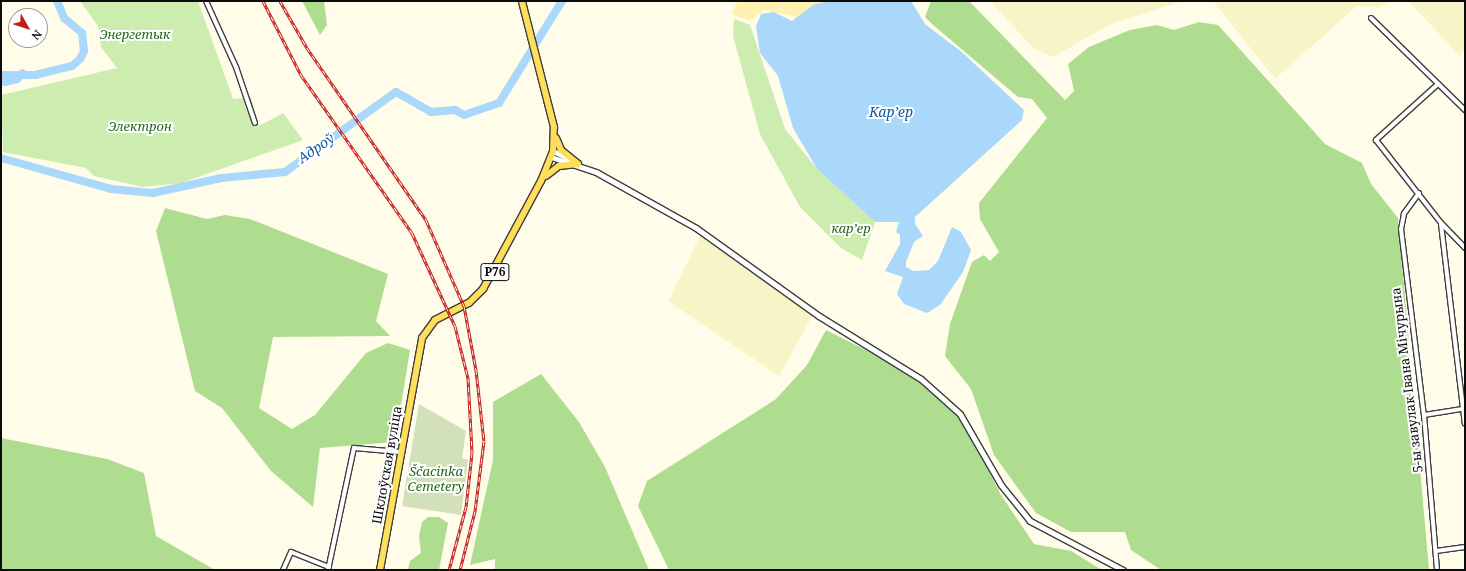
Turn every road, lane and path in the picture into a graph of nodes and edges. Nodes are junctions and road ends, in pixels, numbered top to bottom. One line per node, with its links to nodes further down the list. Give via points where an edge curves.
1 (206, 1): 6 (street, via 236,67)
2 (522, 1): 7 (main road, Р76)
3 (1371, 18): 4 (street)
4 (1438, 84): 5 (street); 11 (street, via 1376,140)
5 (1465, 110)
6 (255, 123)
7 (554, 128): 8 (main road, Р76); 9 (main road, via 559,148)
8 (552, 154): 9 (street); 10 (main road, Р76)
9 (575, 162): 10 (main road, via 559,166); 25 (street, via 722,244 819,316 922,378 960,414 1004,490 1030,521)
10 (541, 181): 19 (main road, Шклоўская вуліца / Р76, via 483,290 469,303 435,320 422,338)
11 (1419, 193): 12 (street); 17 (street, 5-ы завулак Івана Мічурына, via 1404,214 1401,229)
12 (1441, 223): 13 (street); 14 (street)
13 (1450, 231): 14 (street); 15 (street)
14 (1442, 234): 16 (street)
15 (1465, 248)
16 (1463, 409): 17 (street); 18 (street)
17 (1424, 414): 21 (street, 5-ы завулак Івана Мічурына)
18 (1465, 424)
19 (400, 452): 22 (street, via 354,448); 24 (main road, Шклоўская вуліца / Р76)
20 (1465, 547): 21 (street)
21 (1436, 551): 26 (street, 5-ы завулак Івана Мічурына)
22 (329, 569): 23 (street, via 291,552)
23 (283, 570)
24 (380, 570)
25 (1122, 570)
26 (1437, 570)

